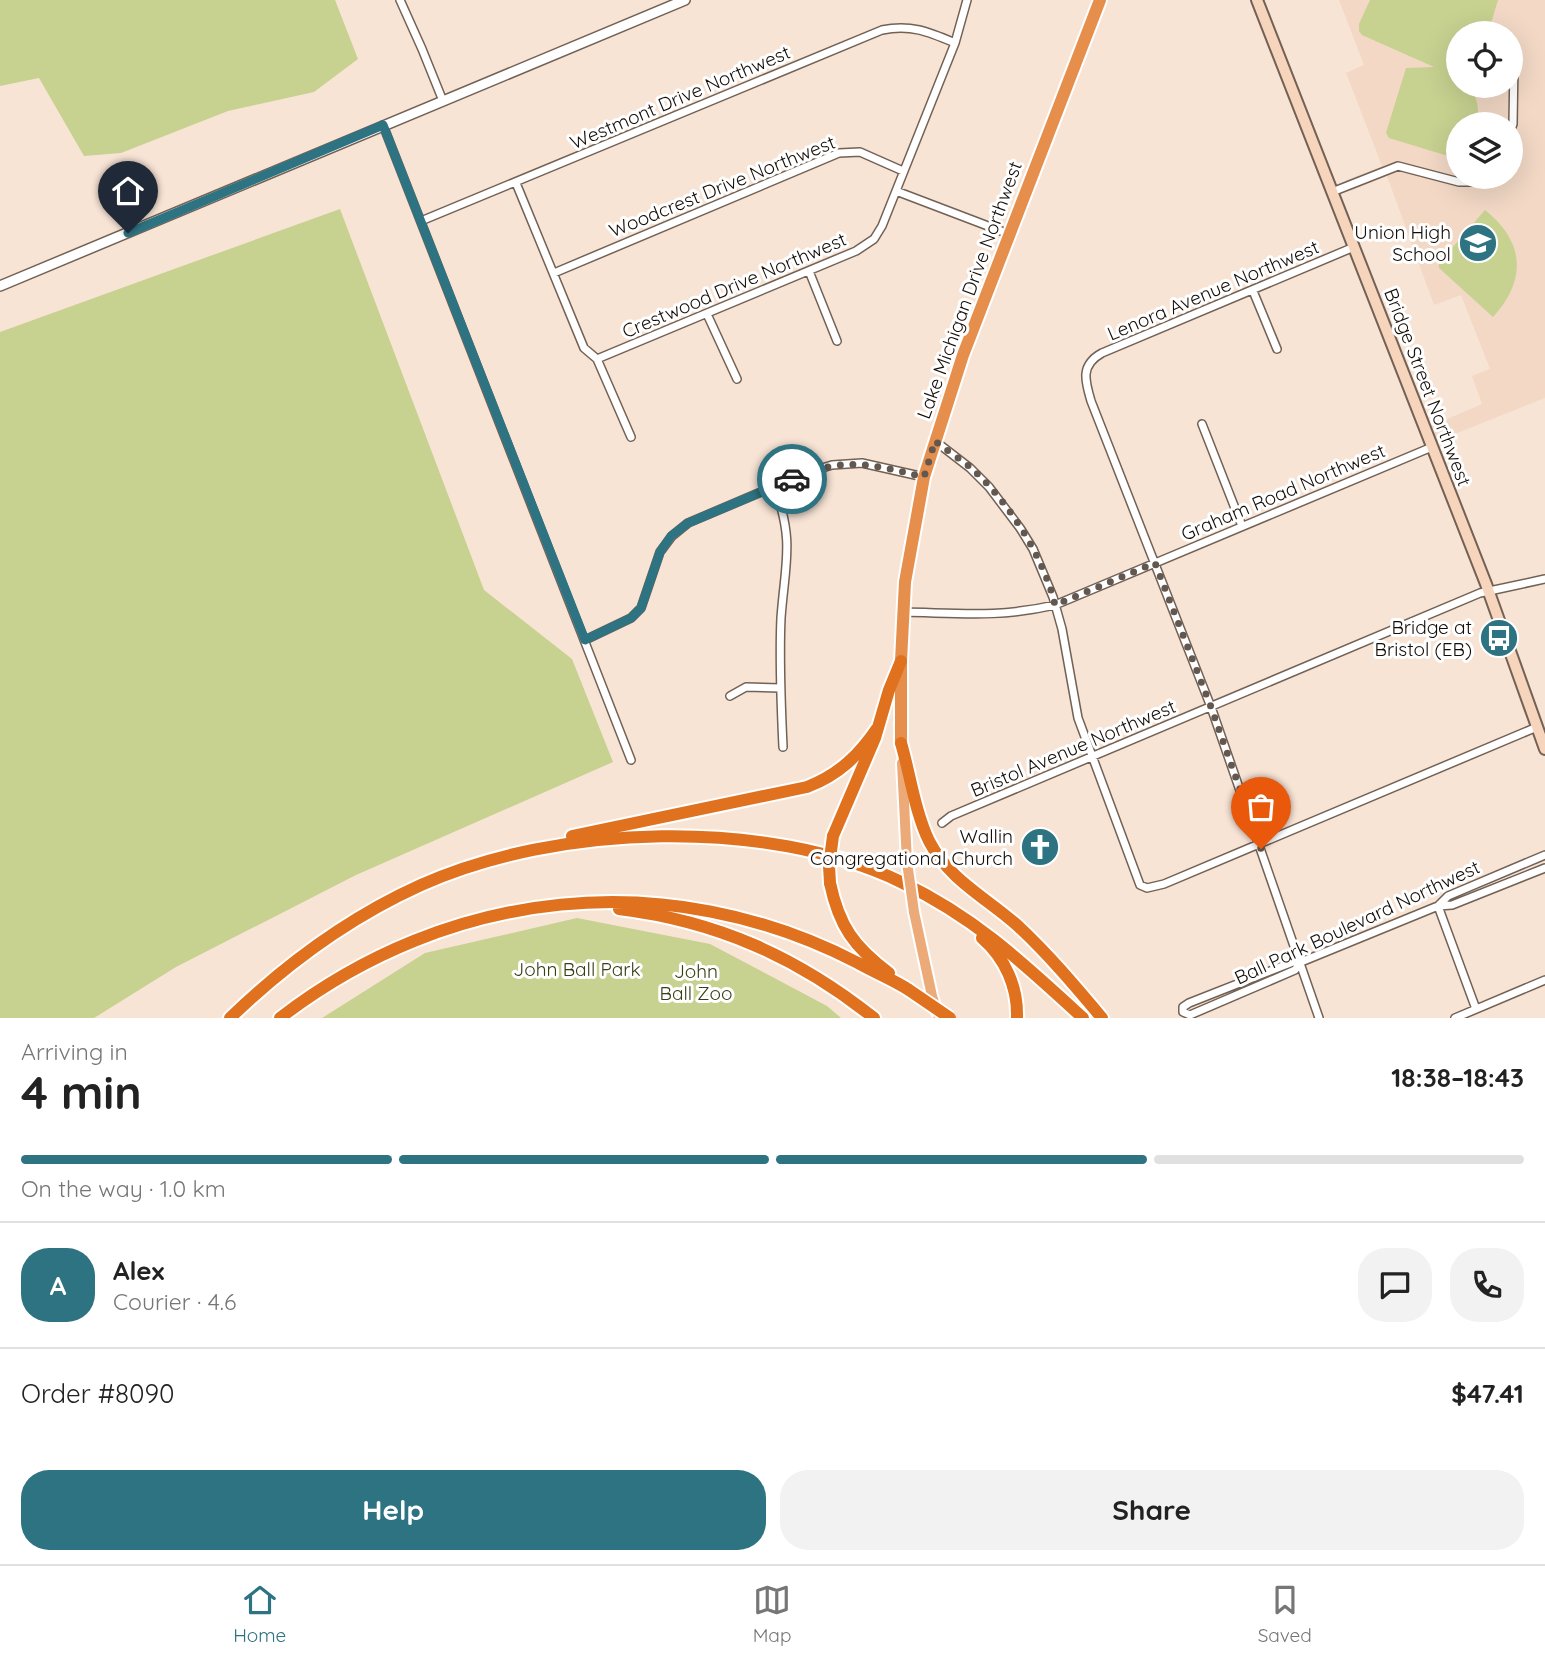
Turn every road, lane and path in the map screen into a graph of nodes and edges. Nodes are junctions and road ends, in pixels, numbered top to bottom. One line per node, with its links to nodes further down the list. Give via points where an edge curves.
1 (400, 0): 8 (street)
2 (685, 0): 6 (street)
3 (967, 0): 7 (street)
4 (1100, 0): 16 (highway, Lake Michigan Drive Northwest)
5 (1257, 0): 14 (main road, Bridge Street Northwest)
6 (664, 4): 8 (street)
7 (955, 43): 10 (street); 12 (street, Westmont Drive Northwest, via 918,29 882,30)
8 (443, 101): 9 (street)
9 (383, 125): 15 (street); 20 (street)
10 (903, 171): 13 (street); 19 (street, Woodcrest Drive Northwest, via 860,152 839,153)
11 (1446, 178): 14 (street, via 1398,166)
12 (516, 183): 15 (street, Westmont Drive Northwest); 19 (street)
13 (896, 191): 16 (street); 18 (street, Crestwood Drive Northwest, via 879,234 867,245)
14 (1332, 192): 17 (main road, Bridge Street Northwest)
15 (421, 221): 39 (street)
16 (1009, 234): 29 (highway, Lake Michigan Drive Northwest)
17 (1354, 247): 21 (street, Lenora Avenue Northwest); 30 (main road, Bridge Street Northwest)
18 (809, 271): 22 (street, Crestwood Drive Northwest); 23 (street)
19 (554, 273): 25 (street, via 584,348)
20 (0, 286)
21 (1253, 290): 24 (street); 34 (street, Lenora Avenue Northwest, via 1102,353 1087,366 1085,380 1091,401)
22 (707, 314): 25 (street, Crestwood Drive Northwest); 26 (street)
23 (837, 341)
24 (1277, 349)
25 (597, 359): 28 (street)
26 (737, 379)
27 (1202, 424): 33 (street)
28 (631, 437)
29 (935, 441): 31 (highway, Lake Michigan Drive Northwest); 37 (street, via 989,487 1020,528 1033,548)
30 (1432, 447): 33 (street, Graham Road Northwest); 36 (main road, Bridge Street Northwest)
31 (924, 477): 32 (street, via 848,463 806,472); 38 (highway, Lake Michigan Drive Northwest)
32 (774, 486): 39 (street, via 688,523 671,536 660,552 641,608 631,618); 41 (street, via 788,532)
33 (1242, 526): 34 (street, Graham Road Northwest)
34 (1155, 563): 37 (street, Graham Road Northwest); 43 (street)
35 (1545, 579): 36 (street, Bristol Avenue Northwest)
36 (1489, 591): 43 (street, Bristol Avenue Northwest); 45 (main road, Bridge Street Northwest)
37 (1055, 605): 38 (street, Graham Road Northwest, via 1007,614); 49 (street, via 1072,691)
38 (902, 611): 40 (highway, Lake Michigan Drive Northwest)
39 (585, 640): 50 (street)
40 (901, 661): 44 (highway); 46 (highway, Lake Michigan Drive Northwest)
41 (780, 688): 42 (street, via 746,687); 47 (street)
42 (730, 696)
43 (1211, 707): 49 (street, Bristol Avenue Northwest); 52 (street)
44 (878, 727): 54 (highway, via 842,769 807,787 517,848); 61 (highway, bridge, via 834,836 830,883 838,914 859,948)
45 (1537, 727): 48 (main road, Bridge Street Northwest); 52 (street)
46 (901, 743): 67 (main road, Lake Michigan Drive Northwest, bridge, via 907,862); 71 (highway, via 923,826 939,858 1035,942)
47 (783, 747)
48 (1545, 749)
49 (1092, 757): 51 (street, Bristol Avenue Northwest); 52 (street, via 1137,881 1147,888)
50 (631, 760)
51 (942, 823)
52 (1259, 844): 59 (street)
53 (1545, 855): 58 (street, Ball Park Boulevard Northwest, via 1448,896)
54 (493, 860): 56 (highway, via 590,841 705,837 774,845 844,862 900,881); 64 (highway, via 422,885 373,910 267,983)
55 (1545, 868): 58 (street, via 1452,905)
56 (930, 897): 69 (highway, via 1000,957 1014,988); 70 (highway, via 981,928)
57 (580, 903): 61 (highway, via 676,906 741,918 814,943); 65 (highway, via 494,915 415,939 338,978); 66 (highway, via 678,919 757,945 799,965)
58 (1438, 906): 59 (street, Ball Park Boulevard Northwest); 62 (street)
59 (1301, 962): 63 (street, Ball Park Boulevard Northwest, via 1189,1003); 72 (street)
60 (1545, 980): 62 (street)
61 (908, 989): 68 (highway, bridge)
62 (1476, 1009): 73 (street)
63 (1183, 1012)
64 (230, 1018)
65 (280, 1018)
66 (874, 1018)
67 (939, 1018)
68 (950, 1018)
69 (1017, 1018)
70 (1083, 1018)
71 (1102, 1018)
72 (1319, 1018)
73 (1455, 1018)

